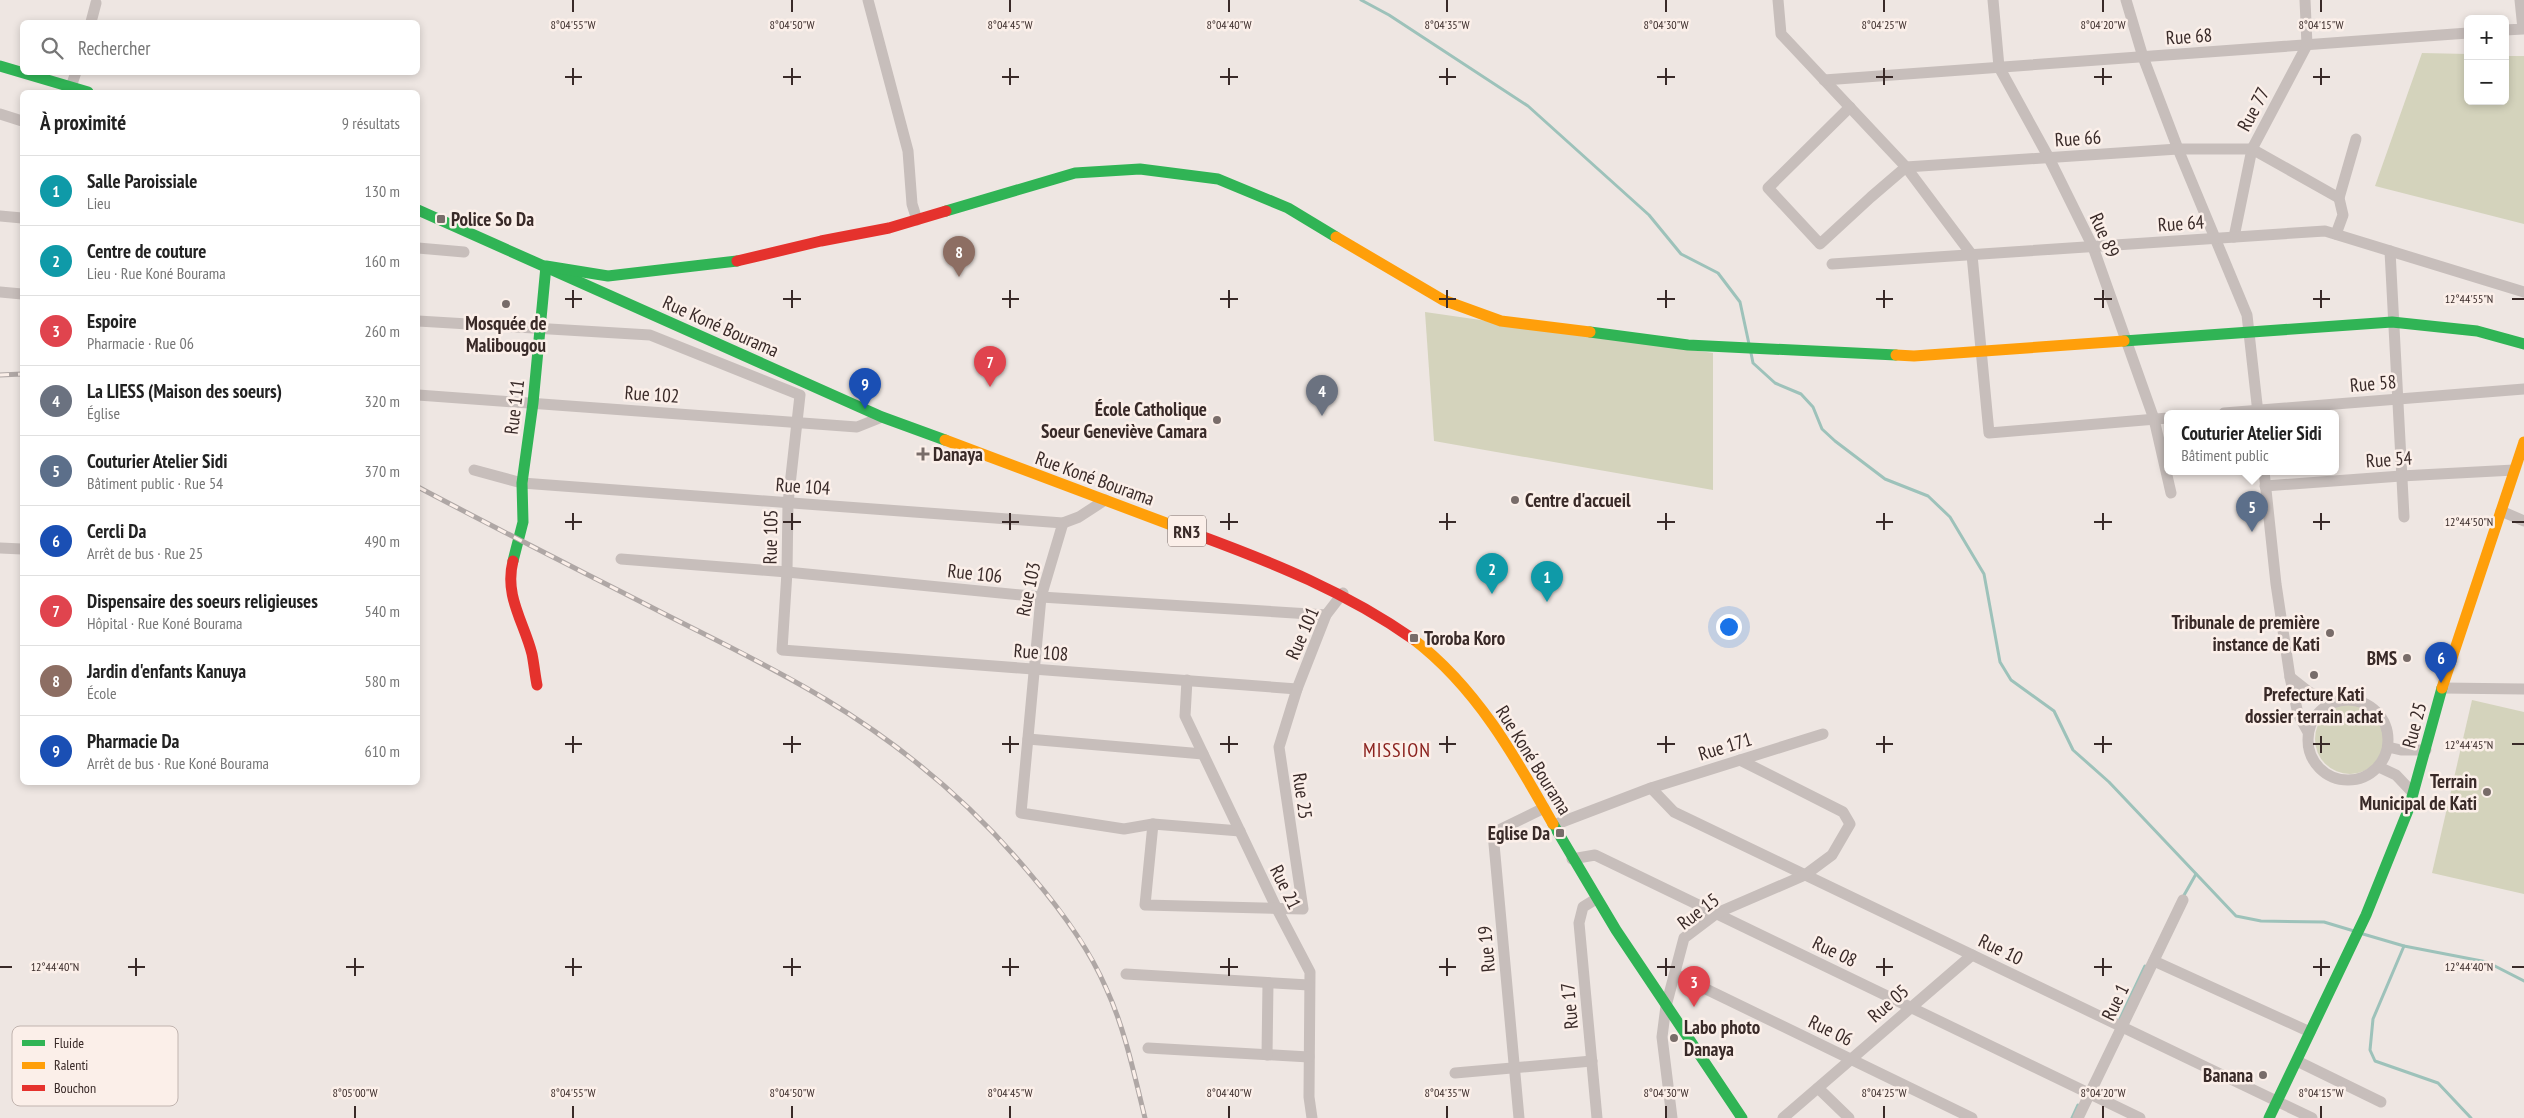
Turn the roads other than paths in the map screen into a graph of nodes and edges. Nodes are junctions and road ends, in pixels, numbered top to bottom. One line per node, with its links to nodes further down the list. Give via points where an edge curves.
1 (868, 0): 34 (street, via 908,151 912,204)
2 (1778, 0): 19 (street, via 1781,34)
3 (1993, 0): 15 (street, Rue 89)
4 (2126, 0): 13 (street)
5 (2305, 0): 12 (street)
6 (2520, 0): 9 (street)
7 (96, 3): 8 (street)
8 (92, 20)
9 (2523, 29): 10 (street)
10 (2509, 30)
11 (2464, 33): 12 (street, Rue 68)
12 (2307, 45): 13 (street, Rue 68); 27 (street, Rue 77)
13 (2143, 57): 15 (street, Rue 68); 26 (street)
14 (0, 66): 16 (main road)
15 (1999, 67): 19 (street, Rue 68); 28 (street, Rue 89)
16 (20, 72)
17 (30, 75): 20 (main road)
18 (75, 75): 20 (street)
19 (1824, 80): 22 (street)
20 (71, 87): 21 (main road)
21 (81, 90)
22 (1850, 107): 29 (street); 29 (street, via 1768,188 1820,244)
23 (0, 114): 24 (street)
24 (20, 120)
25 (2356, 139): 30 (street)
26 (2178, 149): 27 (street, Rue 66); 28 (street, Rue 66); 37 (street)
27 (2252, 149): 30 (street); 36 (street, Rue 77)
28 (2049, 158): 29 (street, Rue 66); 38 (street, Rue 89)
29 (1906, 167): 42 (street)
30 (2339, 198): 35 (street, via 2343,215)
31 (420, 211): 44 (main road, Rue Koné Bourama / RN3)
32 (1, 215): 33 (street)
33 (20, 218)
34 (917, 220): 44 (main road, via 739,261 608,276); 54 (main road, via 1075,174 1140,169 1218,179 1288,208 1443,300 1501,321 1688,345 1914,356)
35 (2336, 234): 36 (street, Rue 64, via 2325,231); 40 (street, Rue 64)
36 (2234, 237): 37 (street, Rue 64)
37 (2214, 238): 38 (street, Rue 64); 51 (street, via 2248,315)
38 (2094, 247): 42 (street, Rue 64); 52 (street, Rue 89)
39 (420, 248): 41 (street)
40 (2390, 251): 46 (street, Rue 64); 49 (street)
41 (464, 252)
42 (1972, 255): 43 (street, Rue 64); 54 (street)
43 (1832, 264)
44 (546, 266): 50 (main road, Rue 111); 61 (main road, Rue Koné Bourama / RN3)
45 (0, 292): 47 (street)
46 (2524, 292)
47 (20, 294)
48 (420, 321): 50 (street)
49 (2392, 322): 51 (main road); 53 (main road, via 2477,331); 57 (street)
50 (540, 329): 58 (main road, Rue 111); 64 (street, Rue 105, via 650,335 800,395)
51 (2249, 332): 52 (main road); 59 (street)
52 (2126, 340): 54 (main road); 63 (street, Rue 89)
53 (2524, 344)
54 (1982, 351): 63 (street, via 1989,433)
55 (2524, 389): 57 (street, Rue 58)
56 (420, 395): 58 (street, Rue 102)
57 (2396, 399): 60 (street, Rue 58); 71 (street)
58 (533, 404): 64 (street, Rue 102); 72 (main road, Rue 111)
59 (2258, 410)
60 (2279, 410)
61 (882, 417): 64 (street, Rue 102, via 858,427); 75 (main road, Rue Koné Bourama / RN3)
62 (2164, 418): 63 (street)
63 (2154, 419): 66 (street, Rue 89)
64 (798, 422): 76 (street, Rue 105)
65 (2524, 442): 68 (main road, Rue 25)
66 (2164, 465)
67 (474, 470): 72 (street, Rue 104)
68 (2514, 470): 71 (street, Rue 54); 77 (main road, Rue 25)
69 (2166, 475): 74 (street, Rue 89)
70 (2264, 475): 73 (street)
71 (2401, 476): 73 (street, Rue 54); 78 (street)
72 (522, 483): 76 (street, Rue 104); 92 (main road, Rue 111, via 522,522 509,578 532,654)
73 (2265, 486): 90 (street)
74 (2170, 493)
75 (1105, 500): 80 (street, Rue 104); 85 (main road, Rue Koné Bourama / RN3)
76 (788, 503): 80 (street, Rue 104); 84 (street, Rue 105)
77 (2501, 511): 79 (street); 93 (main road, Rue 25)
78 (2404, 517)
79 (2524, 521)
80 (1063, 523): 86 (street, Rue 103)
81 (0, 548): 82 (street)
82 (20, 549)
83 (621, 559): 84 (street, Rue 106)
84 (787, 572): 86 (street, Rue 106); 88 (street, Rue 105)
85 (1343, 593): 87 (street, Rue 101); 107 (main road, Rue Koné Bourama / RN3, via 1390,622 1458,680 1497,728)
86 (1041, 597): 87 (street, Rue 106); 89 (street, Rue 103)
87 (1326, 615): 94 (street, Rue 101)
88 (782, 650): 89 (street, Rue 108)
89 (1035, 669): 91 (street, Rue 108); 99 (street, Rue 103)
90 (2290, 677): 96 (street, via 2309,692); 97 (street, via 2298,714)
91 (1187, 680): 94 (street, Rue 108); 102 (street, Rue 21, via 1185,716)
92 (537, 685)
93 (2442, 688): 95 (street); 101 (main road, Rue 25)
94 (1297, 689): 115 (street, Rue 25, via 1279,747 1303,909)
95 (2524, 689)
96 (2332, 703): 97 (street, via 2313,719); 100 (street, via 2350,700 2363,702 2374,709 2387,730)
97 (2308, 732): 104 (street, via 2310,755 2328,775 2355,780)
98 (1823, 734): 103 (street, Rue 171)
99 (1028, 739): 102 (street); 108 (street, Rue 103, via 1021,813 1124,829)
100 (2388, 747): 101 (street); 104 (street)
101 (2426, 750): 106 (main road, Rue 25)
102 (1203, 754): 110 (street, Rue 21)
103 (1740, 760): 105 (street, Rue 171); 112 (street, Rue 15, via 1843,812 1850,824 1832,856)
104 (2379, 767): 106 (street, via 2396,775)
105 (1651, 788): 109 (street, Rue 171); 112 (street, Rue 10, via 1674,812)
106 (2414, 793): 126 (main road, Rue 25, via 2366,915)
107 (1544, 808): 109 (main road, Rue Koné Bourama / RN3); 133 (street, Rue 19, via 1493,834)
108 (1153, 824): 110 (street); 115 (street, via 1145,905)
109 (1554, 825): 111 (main road, Rue Koné Bourama / RN3)
110 (1240, 831): 115 (street, Rue 21)
111 (1572, 860): 113 (main road, Rue Koné Bourama / RN3); 116 (street, Rue 08, via 1595,855)
112 (1805, 874): 116 (street, Rue 15); 117 (street, Rue 10)
113 (1596, 899): 123 (main road, Rue Koné Bourama / RN3); 131 (street, Rue 17, via 1583,907 1578,923)
114 (2183, 900): 118 (street, Rue 1)
115 (1277, 909): 122 (street, Rue 21, via 1310,972)
116 (1717, 914): 120 (street, Rue 15, via 1684,938); 124 (street, Rue 08)
117 (1972, 955): 124 (street, Rue 05); 125 (street, Rue 10)
118 (2154, 961): 125 (street, Rue 1); 126 (street)
119 (1126, 974): 121 (street)
120 (1675, 974): 123 (street, Rue 15); 130 (street, Rue 06)
121 (1268, 983): 122 (street); 128 (street)
122 (1309, 985): 129 (street, Rue 21)
123 (1666, 1006): 142 (street, Rue 15, via 1662,1037); 143 (main road, Rue Koné Bourama / RN3)
124 (1910, 1007): 130 (street, Rue 05); 136 (street, Rue 08)
125 (2122, 1027): 136 (street, Rue 1); 137 (street, Rue 10)
126 (2310, 1032): 132 (main road, Rue 25)
127 (1148, 1048): 128 (street)
128 (1267, 1054): 129 (street)
129 (1309, 1057): 139 (street, Rue 21)
130 (1850, 1059): 135 (street, Rue 05); 146 (street, Rue 06)
131 (1592, 1061): 133 (street); 141 (street, Rue 17)
132 (2297, 1061): 137 (main road, Rue 25); 138 (street)
133 (1515, 1068): 134 (street); 140 (street, Rue 19)
134 (1455, 1073)
135 (1818, 1088): 144 (street, Rue 05); 145 (street)
136 (2090, 1094): 147 (street, Rue 1); 148 (street, Rue 08)
137 (2277, 1101): 149 (main road, Rue 25); 150 (street, Rue 10)
138 (2381, 1102)
139 (1312, 1118)
140 (1519, 1118)
141 (1597, 1118)
142 (1672, 1118)
143 (1742, 1118)
144 (1783, 1118)
145 (1849, 1118)
146 (1972, 1118)
147 (2078, 1118)
148 (2140, 1118)
149 (2269, 1118)
150 (2312, 1118)

